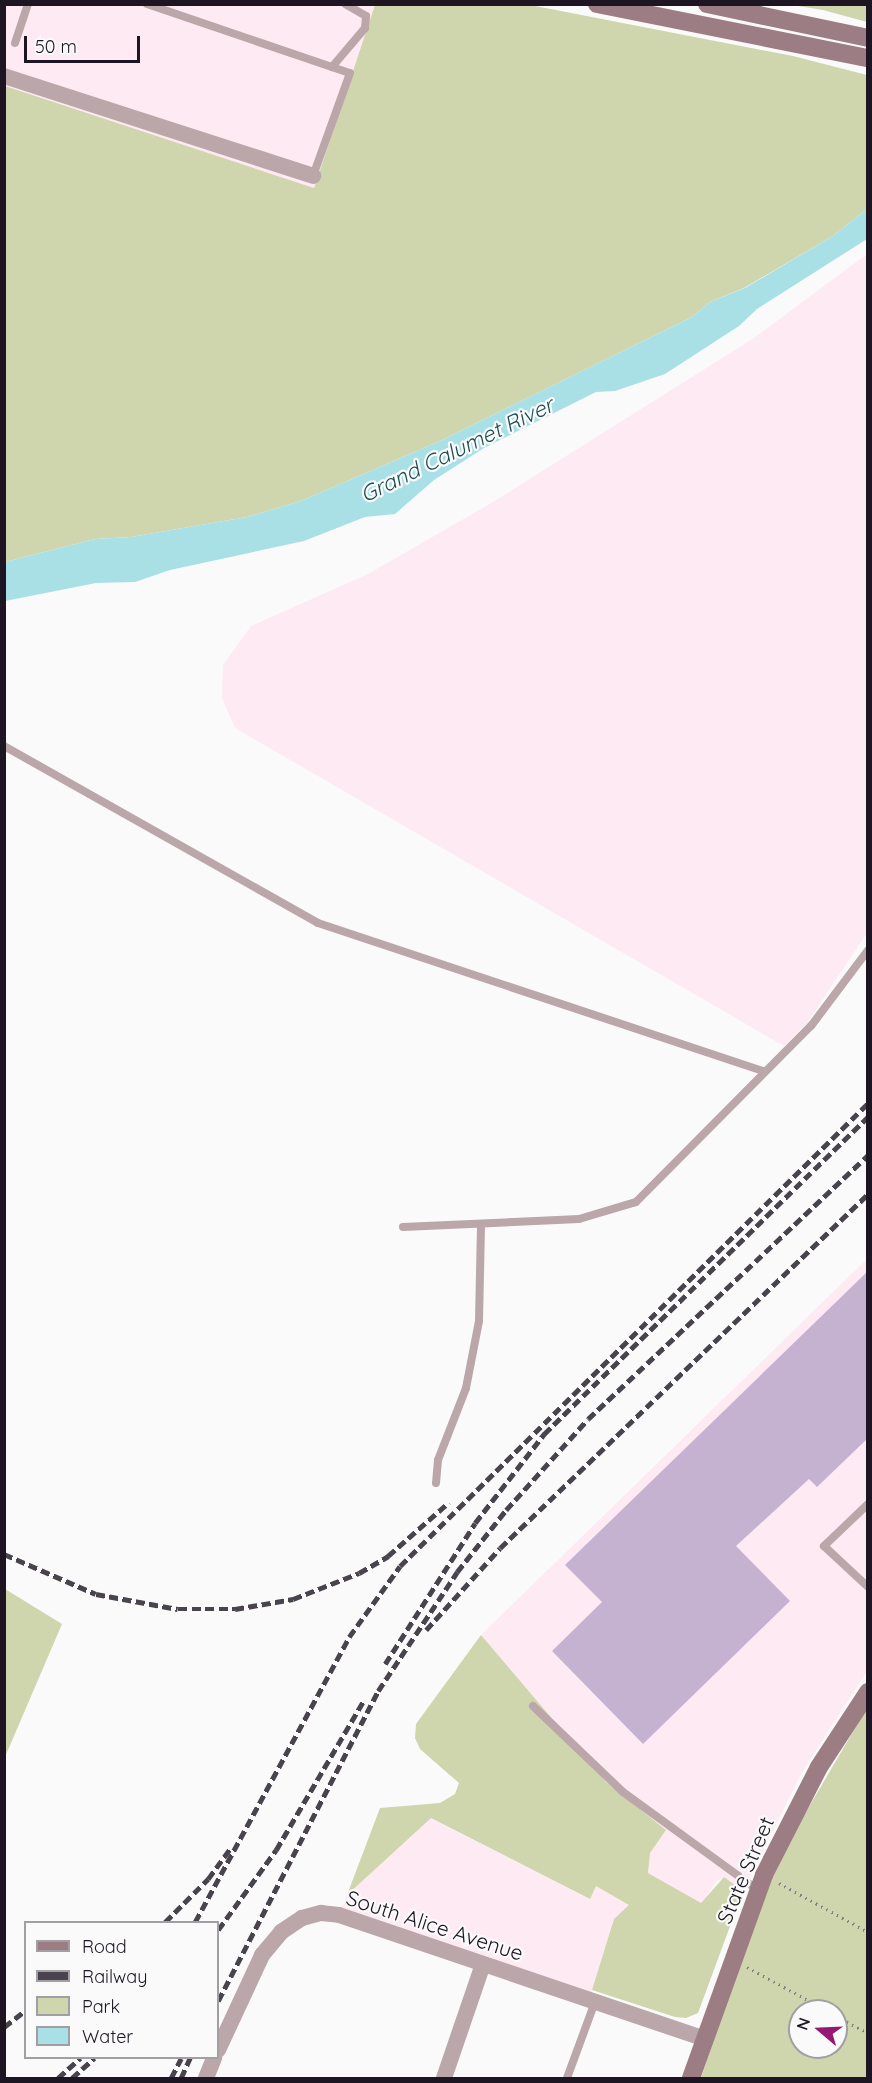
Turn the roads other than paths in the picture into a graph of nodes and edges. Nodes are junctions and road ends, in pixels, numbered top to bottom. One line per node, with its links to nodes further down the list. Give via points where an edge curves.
1 (28, 4): 7 (lane)
2 (147, 4): 9 (lane)
3 (345, 4): 9 (lane, via 366,16 365,28)
4 (597, 4): 8 (main road)
5 (707, 4): 6 (main road)
6 (867, 38)
7 (15, 43)
8 (867, 58)
9 (332, 67): 11 (lane, via 350,73)
10 (4, 76): 11 (street)
11 (313, 176)
12 (4, 746): 14 (lane, via 318,923)
13 (867, 950): 14 (lane, via 811,1026)
14 (763, 1071): 15 (lane, via 691,1151 636,1202 579,1219)
15 (481, 1225): 16 (lane); 17 (lane, via 479,1321 466,1388 438,1460)
16 (403, 1227)
17 (436, 1484)
18 (867, 1504): 19 (lane, via 824,1546)
19 (867, 1587)
20 (867, 1692): 22 (main road, State Street, via 819,1767)
21 (533, 1706): 22 (lane, via 623,1792)
22 (761, 1882): 25 (main road, State Street)
23 (483, 1964): 24 (street, South Alice Avenue); 26 (street, South Alice Avenue, via 339,1915 302,1918 281,1932 262,1955); 29 (street)
24 (595, 2002): 25 (street, South Alice Avenue); 30 (lane)
25 (705, 2039): 31 (main road, State Street)
26 (219, 2048)
27 (214, 2059): 28 (street)
28 (206, 2079)
29 (444, 2079)
30 (567, 2079)
31 (691, 2079)

